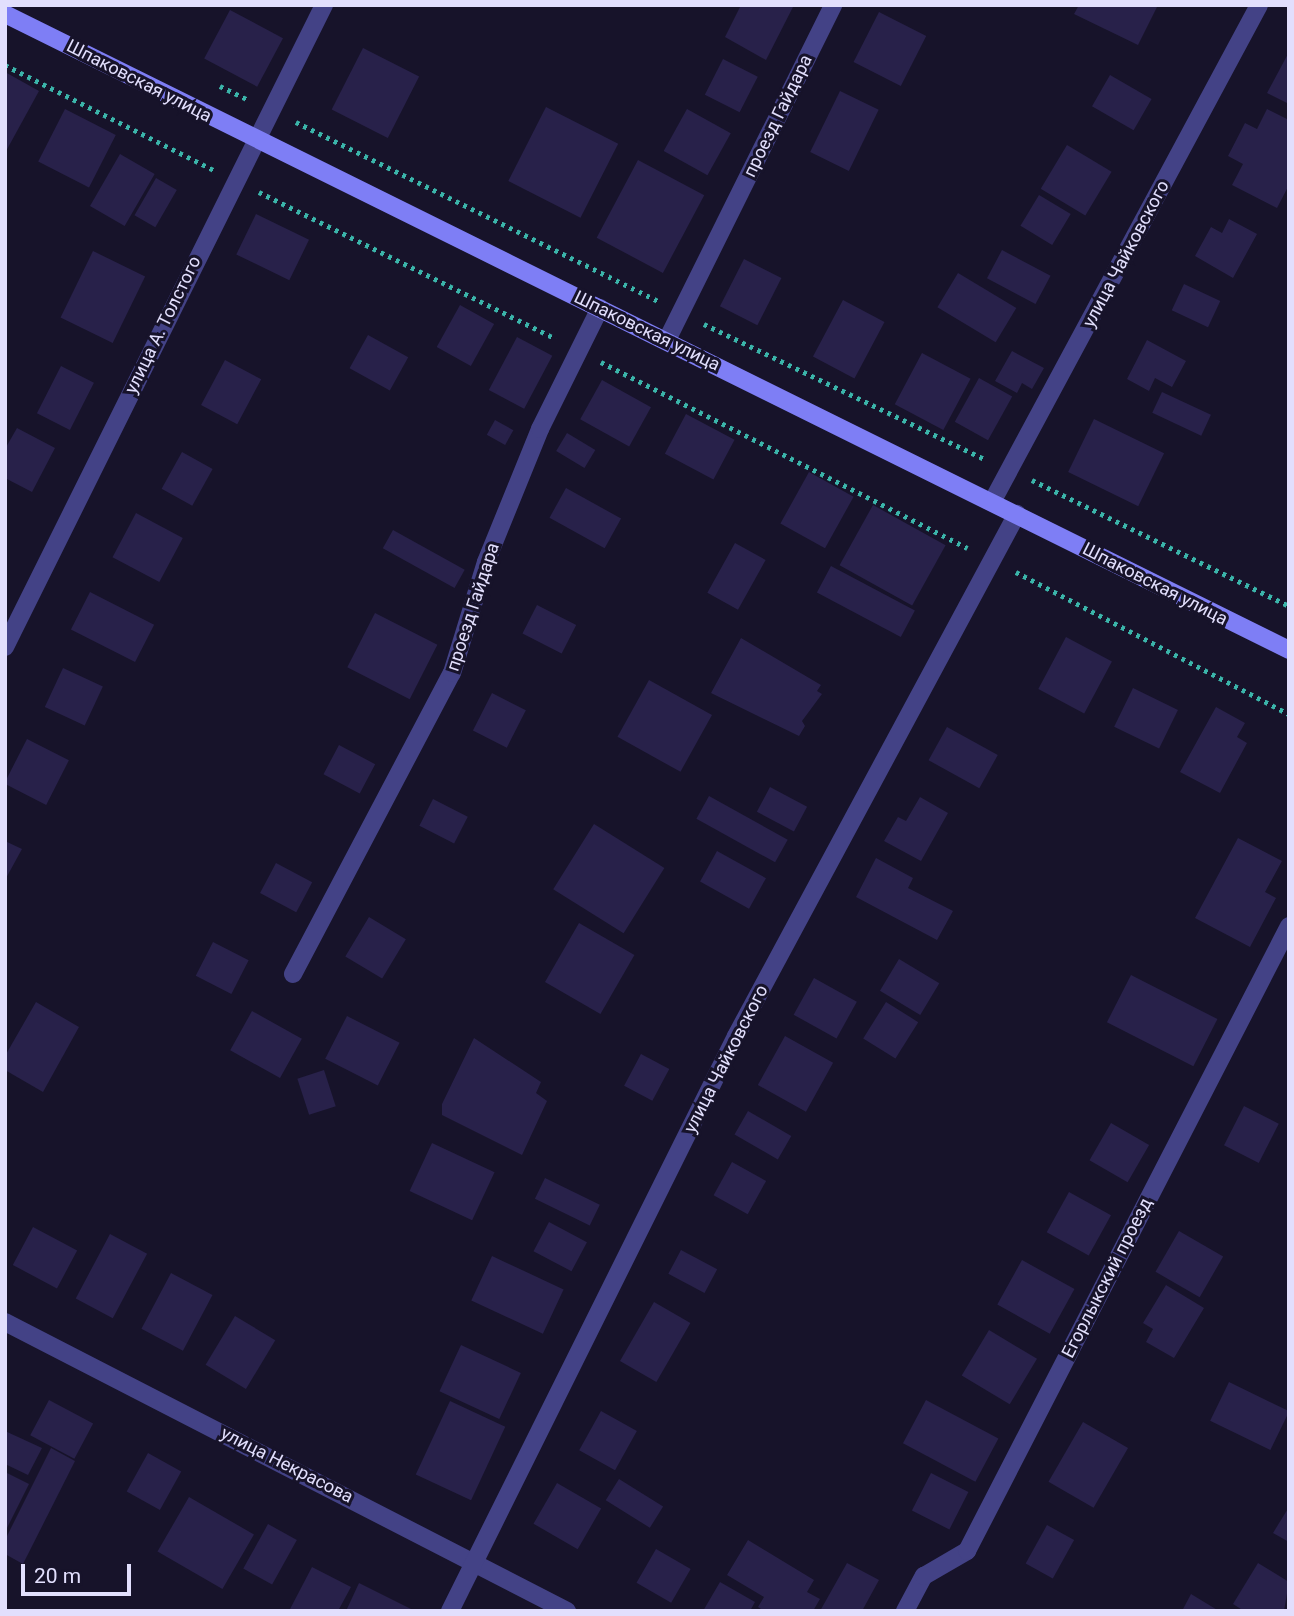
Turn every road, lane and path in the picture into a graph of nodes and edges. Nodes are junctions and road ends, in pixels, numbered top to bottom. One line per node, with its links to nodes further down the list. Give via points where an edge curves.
1 (324, 5): 6 (street, улица А. Толстого)
2 (833, 5): 9 (street, проезд Гайдара)
3 (1259, 5): 11 (street, улица Чайковского)
4 (5, 14): 6 (main road, Шпаковская улица)
5 (5, 65): 7 (path)
6 (254, 139): 7 (street, улица А. Толстого); 8 (main road, Шпаковская улица)
7 (234, 180): 10 (path); 14 (street, улица А. Толстого)
8 (600, 308): 9 (main road, Шпаковская улица); 10 (street, проезд Гайдара)
9 (667, 341): 11 (main road, Шпаковская улица)
10 (579, 351): 13 (path); 18 (street, проезд Гайдара, via 486,562 452,673)
11 (992, 502): 12 (main road, Шпаковская улица)
12 (1017, 514): 13 (street, улица Чайковского); 15 (main road, Шпаковская улица)
13 (993, 560): 16 (path); 20 (street, улица Чайковского, via 736,1036)
14 (5, 647)
15 (1289, 650)
16 (1289, 714)
17 (1289, 926): 23 (street, Егорлыкский проезд, via 967,1551 924,1576)
18 (293, 974)
19 (5, 1322): 20 (street, улица Некрасова)
20 (475, 1560): 21 (street, улица Чайковского); 22 (street, улица Некрасова)
21 (450, 1611)
22 (568, 1611)
23 (905, 1611)

